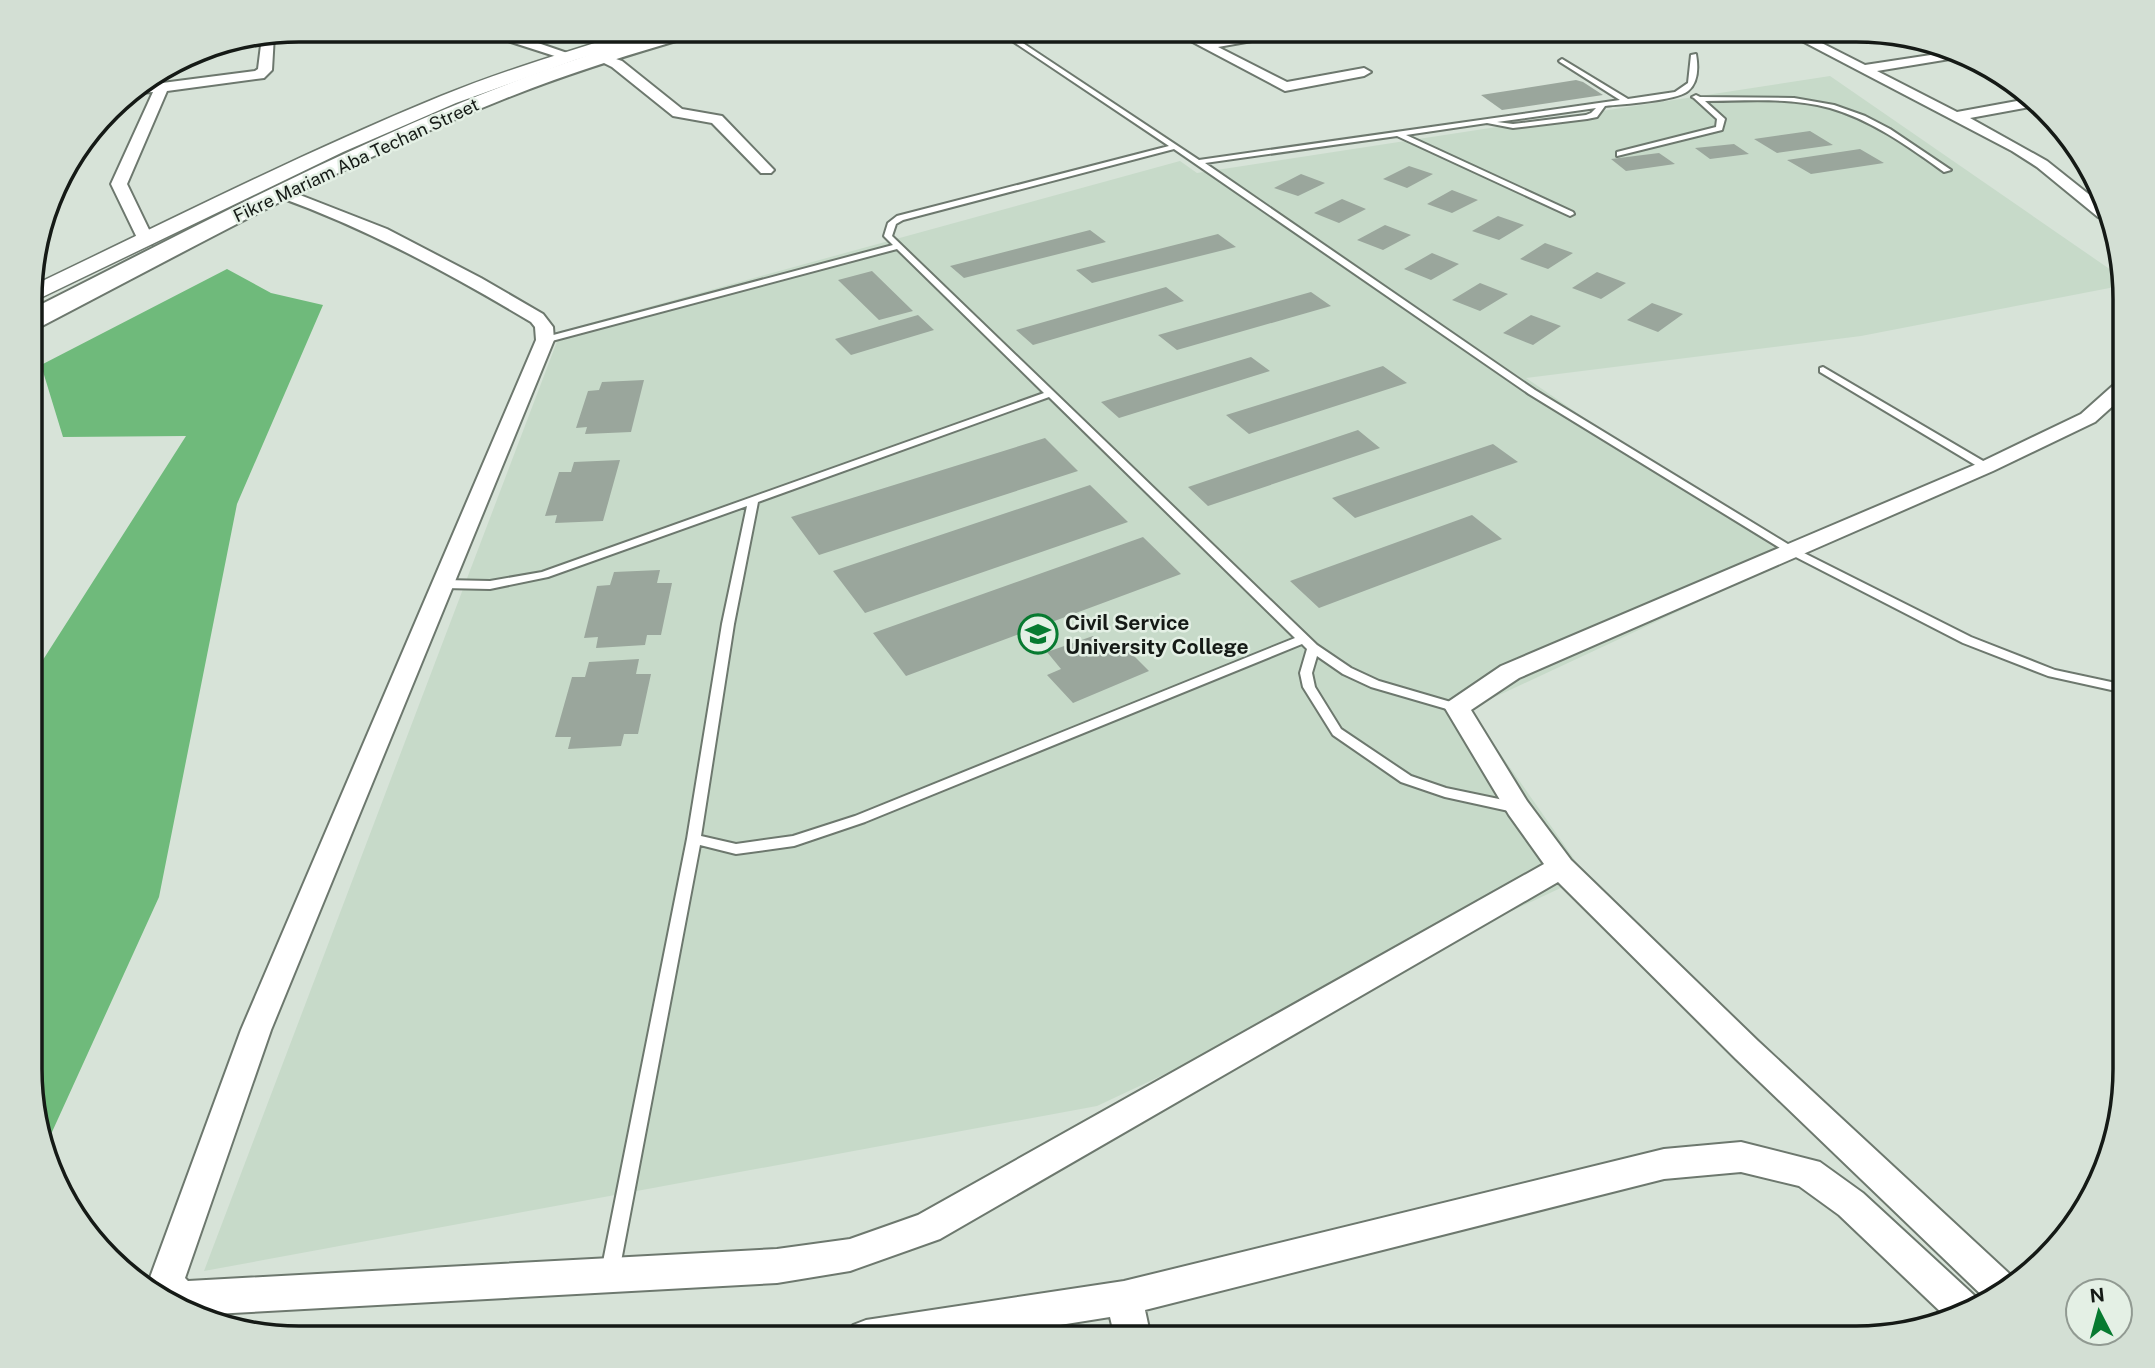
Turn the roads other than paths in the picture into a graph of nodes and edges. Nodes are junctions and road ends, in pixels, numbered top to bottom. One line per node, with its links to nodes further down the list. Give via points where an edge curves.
1 (525, 42): 11 (street)
2 (621, 42): 11 (street)
3 (634, 42): 13 (main road, Fikre Mariam Aba Techan Street)
4 (1017, 42): 25 (lane)
5 (1200, 42): 9 (street)
6 (1223, 42): 9 (street)
7 (1810, 42): 15 (street)
8 (268, 44): 17 (street, via 265,70 259,75)
9 (1206, 45): 16 (street, via 1286,87)
10 (1694, 55): 19 (lane, via 1693,84)
11 (569, 56): 33 (street, via 450,99 335,148)
12 (1942, 57): 15 (street)
13 (601, 58): 28 (street, via 623,69 678,113 717,119); 30 (main road, Fikre Mariam Aba Techan Street, via 465,107)
14 (1562, 61): 21 (lane)
15 (1862, 69): 23 (street)
16 (1364, 72)
17 (161, 89): 18 (street); 33 (street, via 119,184)
18 (149, 90)
19 (1688, 90): 20 (lane); 21 (lane)
20 (1698, 99): 26 (lane, via 1721,119 1720,128); 29 (lane, via 1816,104 1847,111 1889,130)
21 (1626, 101): 24 (lane)
22 (2024, 104): 23 (street)
23 (1956, 116): 31 (street, via 2042,164)
24 (1396, 133): 27 (lane); 32 (lane)
25 (1173, 146): 27 (lane); 34 (lane, via 900,218 892,223 888,236)
26 (1620, 154)
27 (1198, 162): 43 (lane, via 1532,392)
28 (766, 170)
29 (1947, 170)
30 (282, 193): 36 (main road, Fikre Mariam Aba Techan Street); 37 (street, via 328,208 449,266 537,318 544,327)
31 (2095, 207)
32 (1570, 214)
33 (146, 240): 35 (street)
34 (896, 247): 37 (lane); 39 (lane)
35 (43, 290)
36 (42, 315)
37 (545, 340): 44 (street)
38 (1824, 370): 41 (lane)
39 (1049, 394): 42 (lane); 45 (lane)
40 (2113, 396): 41 (street, via 2088,418)
41 (1986, 467): 43 (street)
42 (753, 501): 44 (lane, via 544,575 490,585); 49 (lane)
43 (1792, 551): 46 (lane, via 1967,640 2052,673); 47 (street, via 1510,672)
44 (444, 584): 53 (street, via 256,1030 166,1283)
45 (1308, 644): 47 (lane, via 1375,684); 48 (lane, via 1309,687 1337,732 1406,779); 49 (lane, via 794,841 736,849)
46 (2113, 686)
47 (1457, 708): 48 (street)
48 (1518, 807): 50 (street)
49 (694, 839): 51 (lane)
50 (1561, 867): 51 (street, via 928,1228 850,1255 814,1261); 52 (street)
51 (609, 1275): 55 (street)
52 (1996, 1285)
53 (179, 1297)
54 (1124, 1298): 56 (street, via 1664,1164 1741,1157 1808,1173 1851,1204); 57 (street); 58 (street)
55 (183, 1299)
56 (1958, 1304)
57 (943, 1326)
58 (1130, 1326)

